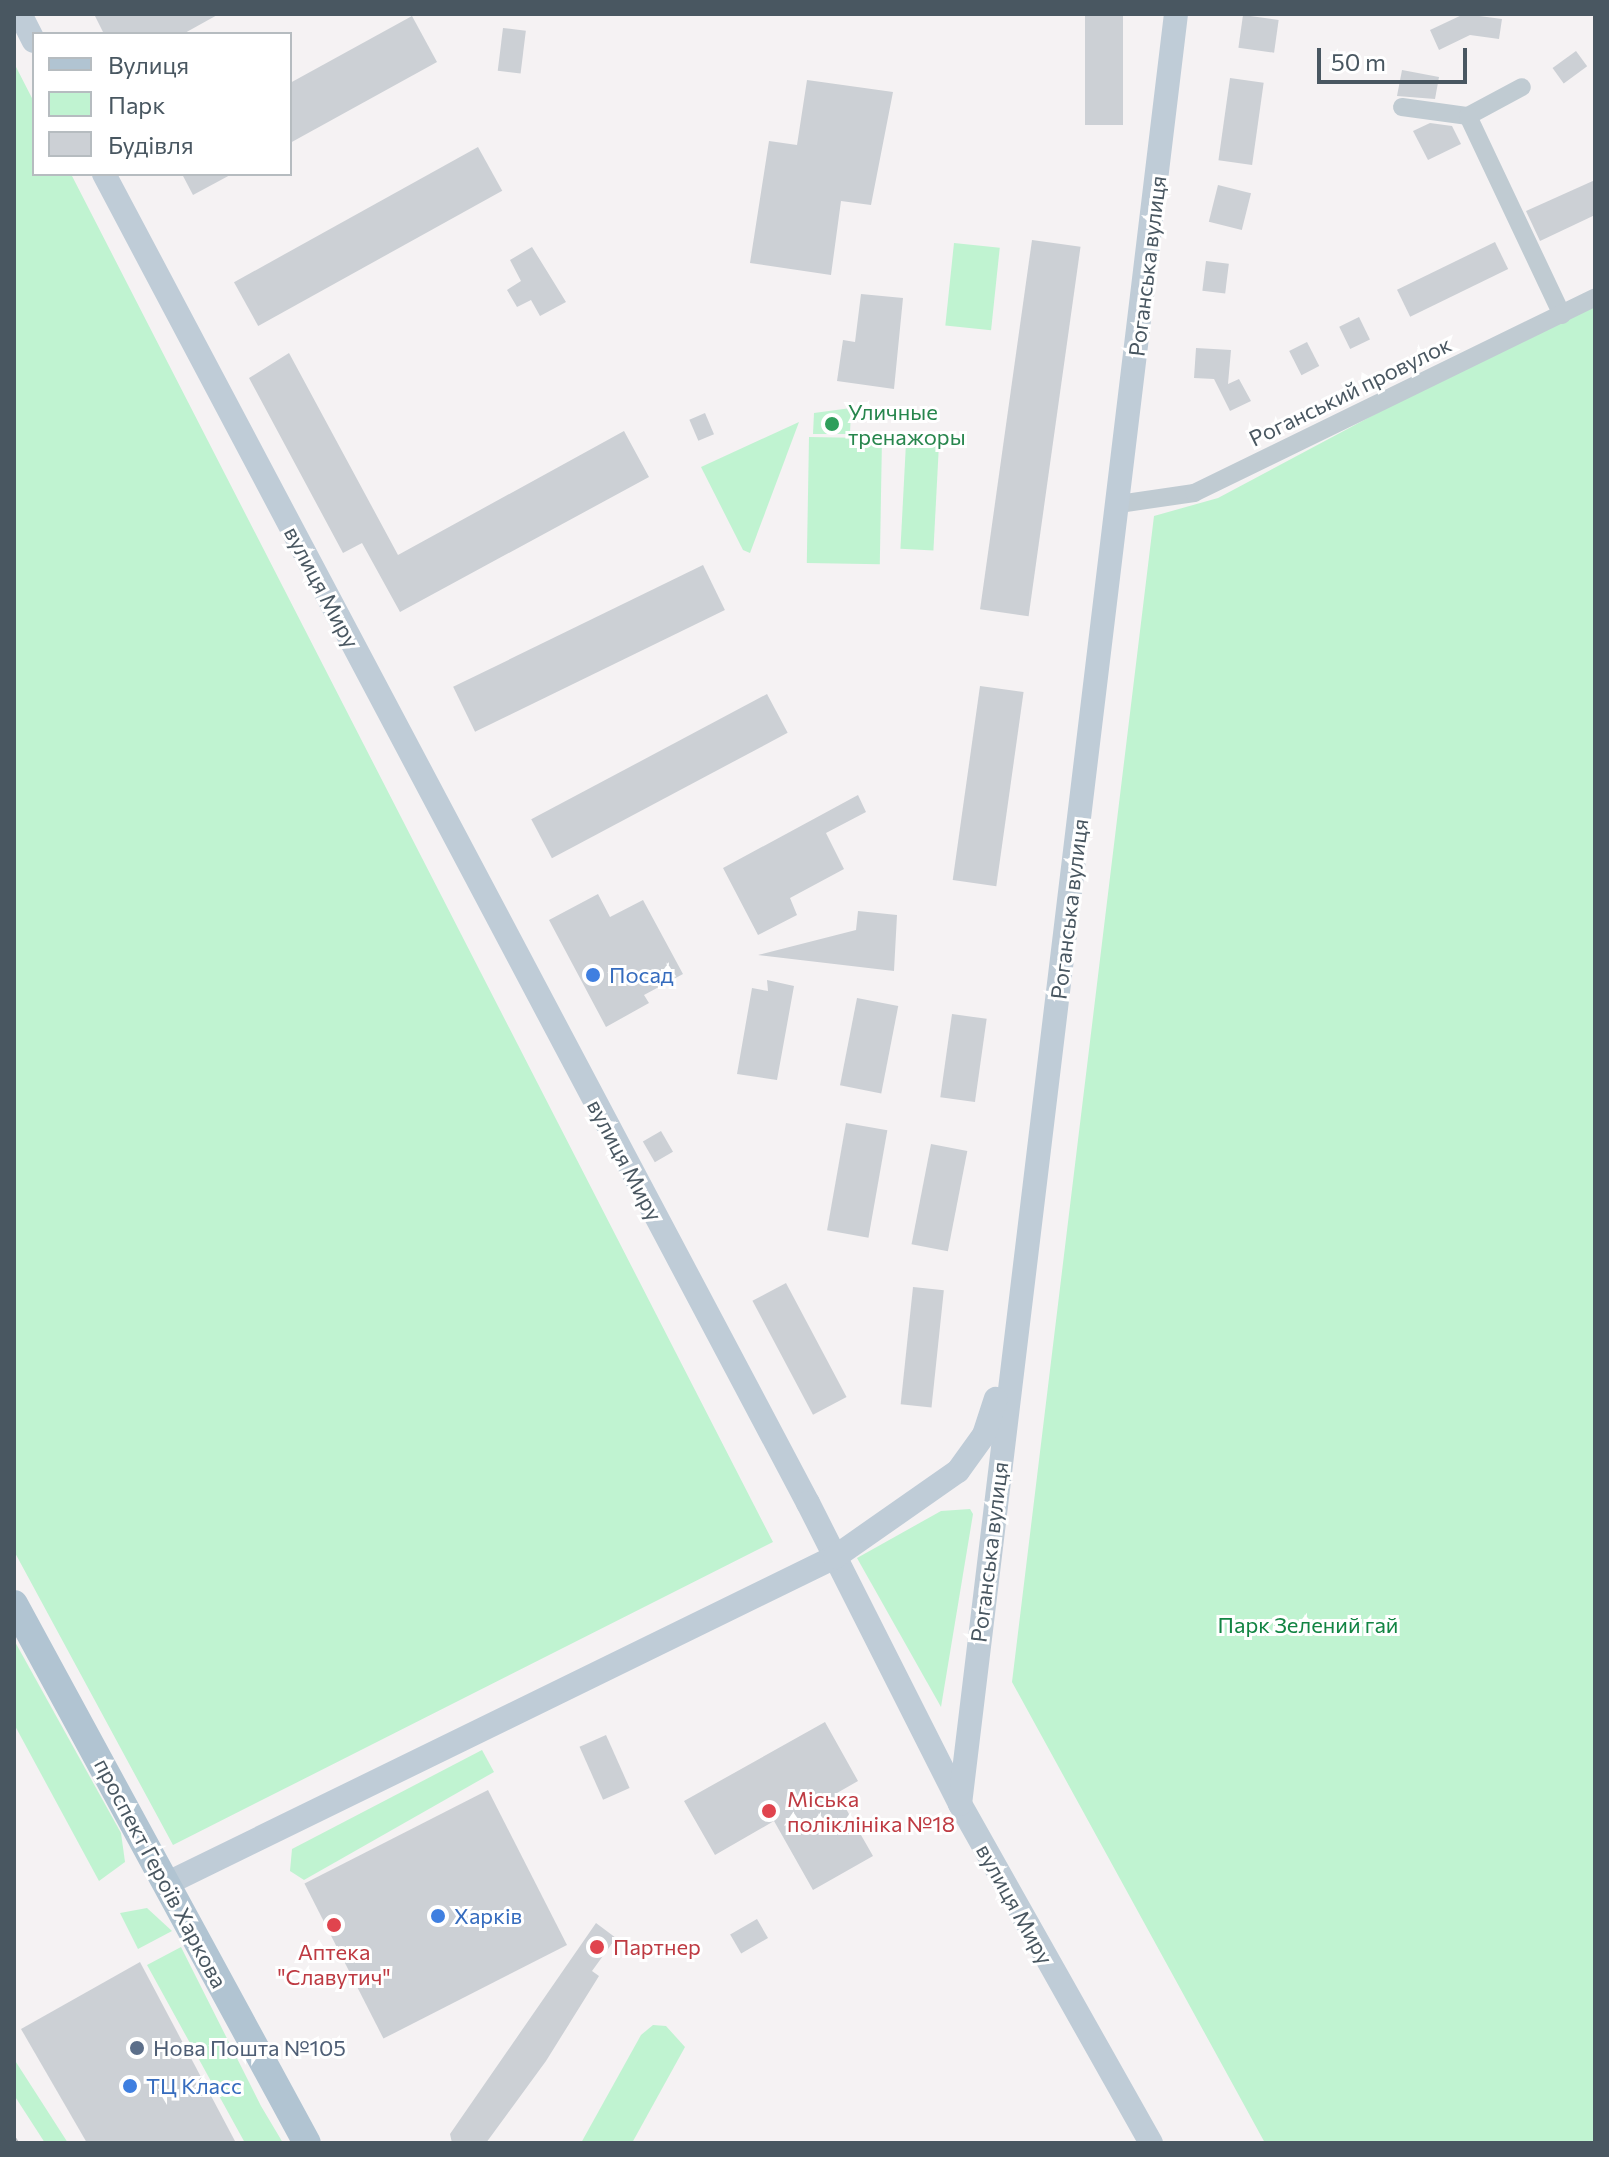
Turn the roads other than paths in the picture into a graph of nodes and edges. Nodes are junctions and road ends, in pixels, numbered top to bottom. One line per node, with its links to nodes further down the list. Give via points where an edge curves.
1 (20, 14): 3 (street)
2 (1176, 14): 10 (street, Роганська вулиця)
3 (32, 37)
4 (1522, 87): 6 (street)
5 (1402, 107): 6 (street)
6 (1468, 116): 9 (street)
7 (105, 176): 12 (street, вулиця Миру)
8 (1595, 297): 9 (street, Роганський провулок)
9 (1562, 315): 10 (street, Роганський провулок, via 1194,493)
10 (1119, 504): 11 (street, Роганська вулиця)
11 (1011, 1355): 12 (street, via 984,1435 958,1471); 14 (street, Роганська вулиця)
12 (835, 1557): 14 (street, вулиця Миру); 15 (street)
13 (14, 1604): 15 (main road, проспект Героїв Харкова)
14 (960, 1804): 17 (street, вулиця Миру)
15 (168, 1883): 16 (main road, проспект Героїв Харкова)
16 (307, 2143)
17 (1151, 2143)

